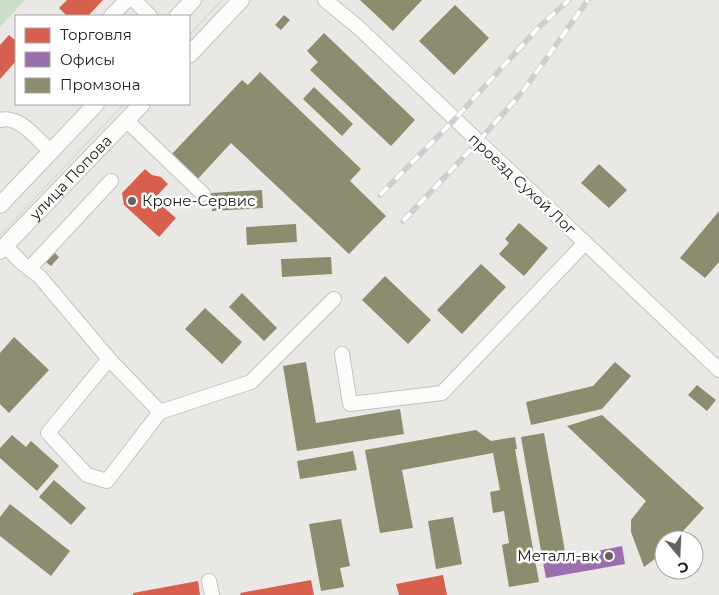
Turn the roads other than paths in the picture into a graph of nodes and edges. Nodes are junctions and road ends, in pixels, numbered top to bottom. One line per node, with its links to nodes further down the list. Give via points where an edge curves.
1 (127, 0): 6 (lane)
2 (134, 0): 7 (lane)
3 (194, 0): 8 (main road)
4 (241, 0): 9 (main road)
5 (325, 0): 18 (lane, проезд Сухой Лог, via 358,27)
6 (112, 15)
7 (149, 15)
8 (179, 15)
9 (190, 54)
10 (95, 105): 14 (main road)
11 (141, 105): 13 (main road, улица Попова)
12 (0, 120): 14 (lane, via 18,122)
13 (126, 120): 16 (lane); 19 (main road, улица Попова)
14 (51, 152): 17 (main road)
15 (111, 181): 20 (lane)
16 (203, 194)
17 (0, 205)
18 (585, 243): 22 (lane, via 442,393 350,404); 24 (lane, проезд Сухой Лог)
19 (3, 249): 20 (lane)
20 (29, 269): 23 (lane, via 40,277)
21 (334, 299): 25 (lane, via 251,382)
22 (342, 354)
23 (109, 360): 25 (lane); 25 (lane, via 48,433 86,475 107,480)
24 (719, 370)
25 (160, 412)

